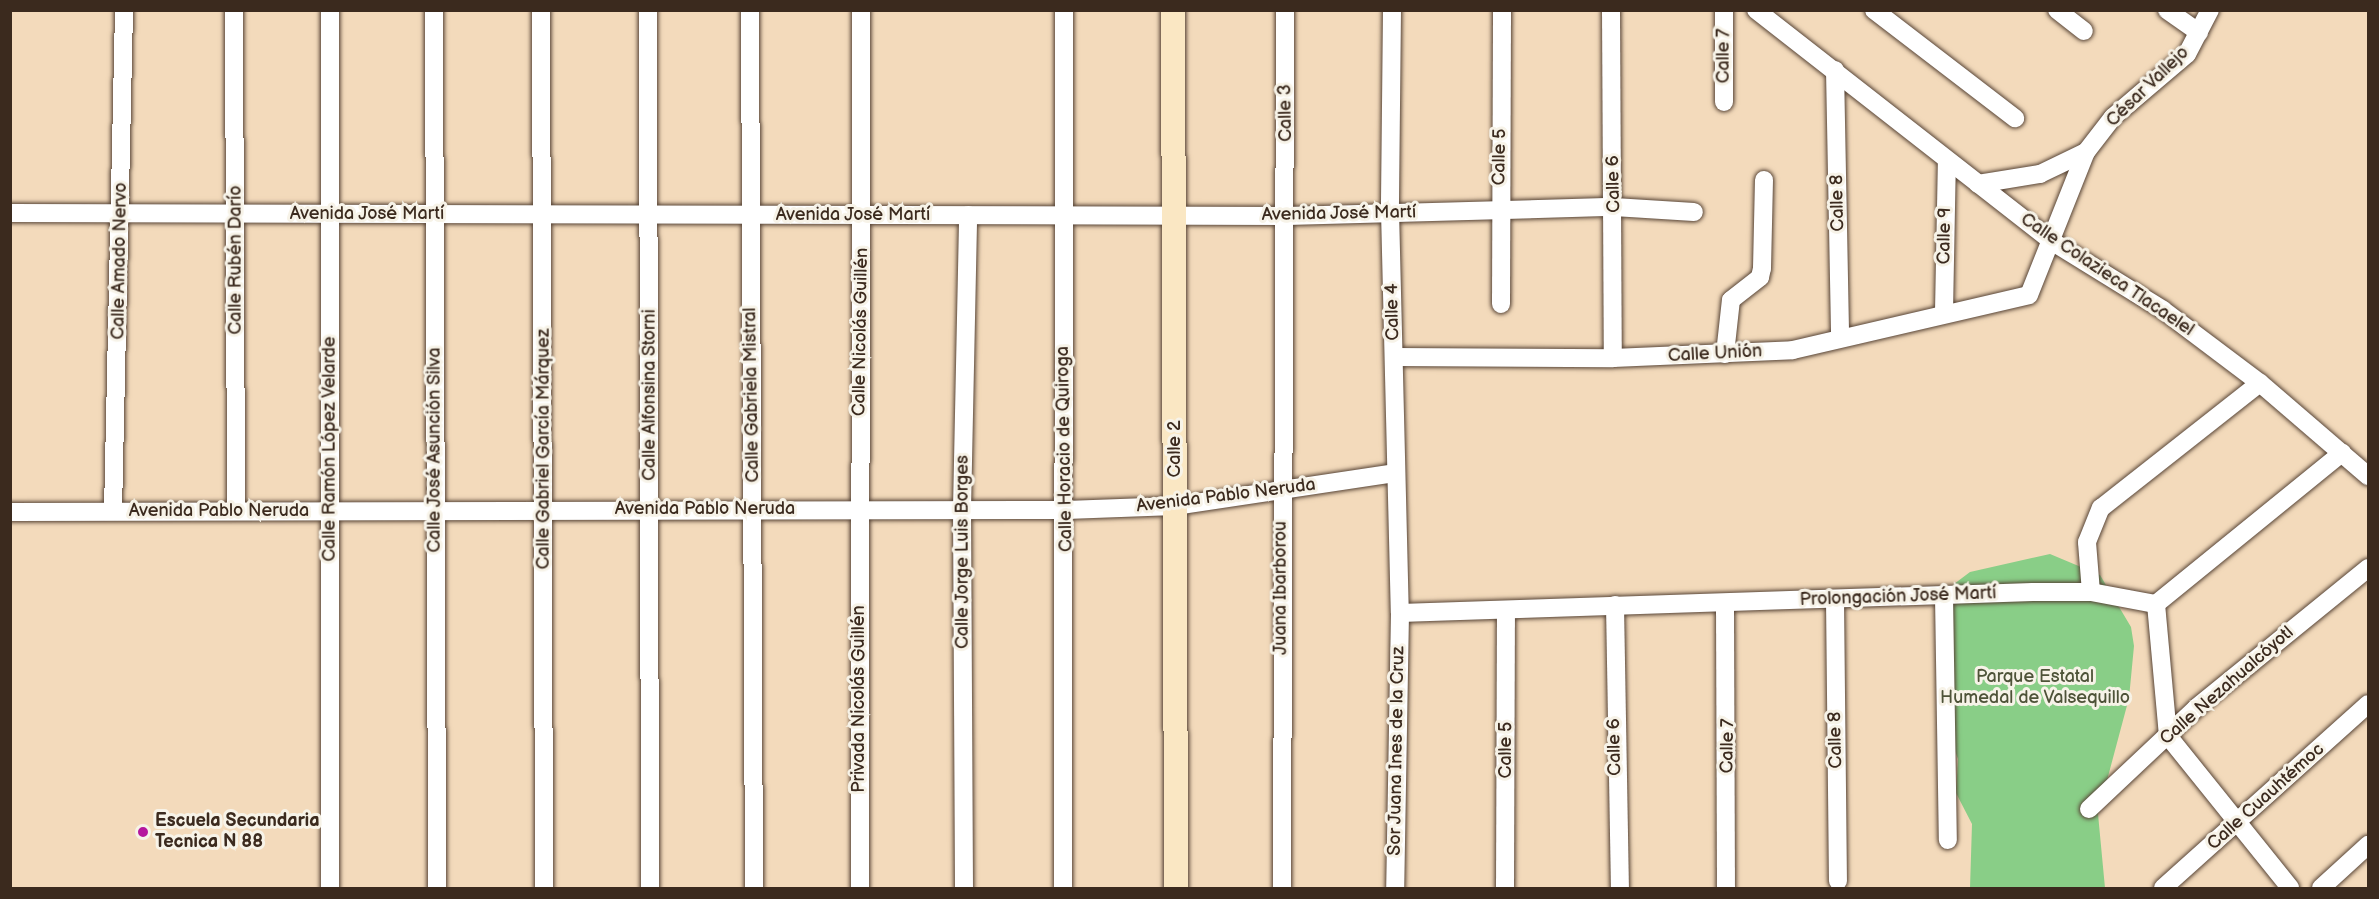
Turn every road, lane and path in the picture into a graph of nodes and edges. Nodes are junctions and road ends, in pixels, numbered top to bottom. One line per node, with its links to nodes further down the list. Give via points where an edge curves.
1 (124, 10): 35 (street, Calle Amado Nervo)
2 (234, 10): 36 (street, Calle Rubén Darío)
3 (330, 10): 37 (street, Calle Ramón López Velarde)
4 (434, 10): 38 (street, Calle José Asunción Silva)
5 (541, 10): 39 (street, Calle Gabriel García Márquez)
6 (648, 10): 40 (street, Calle Alfonsina Storni)
7 (750, 10): 41 (street, Calle Gabriela Mistral)
8 (861, 10): 42 (street, Calle Nicolás Guillén)
9 (1064, 10): 44 (street, Calle Horacio de Quiroga)
10 (1173, 10): 45 (street, Calle 2)
11 (1285, 10): 46 (street, Calle 3)
12 (1392, 10): 31 (street, Calle 4)
13 (1502, 10): 32 (street, Calle 5)
14 (1611, 10): 30 (street, Calle 6)
15 (1724, 10): 24 (street, Calle 7)
16 (1756, 10): 23 (street, Calle Colazieca Tlacaelel)
17 (1874, 10): 25 (street)
18 (2057, 10): 21 (street)
19 (2167, 10): 22 (street)
20 (2210, 10): 22 (street, César Vallejo)
21 (2084, 31)
22 (2199, 32): 26 (street, César Vallejo, via 2187,54 2121,109)
23 (1835, 70): 27 (street, Calle Colazieca Tlacaelel); 51 (street, Calle 8)
24 (1724, 102)
25 (2014, 118)
26 (2086, 152): 29 (street, via 2040,174); 47 (street, César Vallejo)
27 (1947, 161): 29 (street, Calle Colazieca Tlacaelel); 50 (street, Calle 9)
28 (1764, 180): 52 (street, via 1760,277 1731,300)
29 (1978, 184): 47 (street, Calle Colazieca Tlacaelel)
30 (1614, 207): 32 (street, Avenida José Martí); 33 (street, Avenida José Martí); 54 (street, Calle 6)
31 (1390, 211): 32 (street, Avenida José Martí); 46 (street, Avenida José Martí); 53 (street, Calle 4)
32 (1500, 211): 49 (street, Calle 5)
33 (1694, 212)
34 (10, 213): 35 (street, Avenida José Martí)
35 (122, 213): 36 (street, Avenida José Martí); 68 (street, Calle Amado Nervo)
36 (236, 213): 37 (street, Avenida José Martí); 64 (street, Calle Rubén Darío)
37 (330, 214): 38 (street, Avenida José Martí); 65 (street, Calle Ramón López Velarde)
38 (435, 214): 39 (street, Avenida José Martí); 70 (street, Calle José Asunción Silva)
39 (543, 214): 40 (street, Avenida José Martí); 71 (street, Calle Gabriel García Márquez)
40 (649, 214): 41 (street, Avenida José Martí); 60 (street, Calle Alfonsina Storni)
41 (750, 215): 42 (street, Avenida José Martí); 62 (street, Calle Gabriela Mistral)
42 (862, 215): 43 (street, Avenida José Martí); 66 (street, Calle Nicolás Guillén)
43 (968, 215): 44 (street, Avenida José Martí); 63 (street, Calle Jorge Luis Borges)
44 (1061, 215): 45 (street, Avenida José Martí); 67 (street, Calle Horacio de Quiroga)
45 (1175, 216): 46 (street, Avenida José Martí); 61 (street, Calle 2)
46 (1287, 216): 59 (street, Juana Ibarborou)
47 (2052, 242): 48 (street, César Vallejo); 55 (street, Calle Colazieca Tlacaelel, via 2163,310)
48 (2029, 295): 50 (street, Calle Unión)
49 (1501, 304)
50 (1944, 312): 51 (street, Calle Unión)
51 (1840, 336): 52 (street, Calle Unión, via 1793,350)
52 (1725, 354): 54 (street, Calle Unión)
53 (1394, 357): 54 (street, Calle Unión); 57 (street, Calle 4)
54 (1613, 358)
55 (2260, 383): 56 (street, Calle Colazieca Tlacaelel); 73 (street, via 2101,508 2086,542)
56 (2342, 453): 58 (street, Calle Colazieca Tlacaelel); 76 (street)
57 (1396, 473): 59 (street, Avenida Pablo Neruda); 80 (street, Calle 4)
58 (2368, 477)
59 (1281, 492): 61 (street, Avenida Pablo Neruda); 97 (street, Juana Ibarborou)
60 (651, 506): 62 (street, Avenida Pablo Neruda); 71 (street, Avenida Pablo Neruda); 91 (street, Calle Alfonsina Storni)
61 (1175, 506): 67 (street, Avenida Pablo Neruda); 96 (street, Calle 2)
62 (754, 508): 66 (street, Avenida Pablo Neruda); 92 (street, Calle Gabriela Mistral)
63 (962, 509): 66 (street, Avenida Pablo Neruda); 67 (street, Avenida Pablo Neruda); 94 (street, Calle Jorge Luis Borges)
64 (236, 510): 65 (street, Avenida Pablo Neruda); 68 (street, Avenida Pablo Neruda)
65 (331, 510): 70 (street, Avenida Pablo Neruda); 88 (street, Calle Ramón López Velarde)
66 (858, 510): 93 (street, Privada Nicolás Guillén)
67 (1066, 510): 95 (street, Calle Horacio de Quiroga)
68 (113, 511): 69 (street, Avenida Pablo Neruda)
69 (10, 512)
70 (436, 512): 71 (street, Avenida Pablo Neruda); 89 (street, Calle José Asunción Silva)
71 (545, 512): 90 (street, Calle Gabriel García Márquez)
72 (2368, 568): 82 (street, Calle Nezahualcóyotl)
73 (2091, 592): 74 (street, Prolongación José Martí); 76 (street, Prolongación José Martí)
74 (1944, 597): 75 (street, Prolongación José Martí); 85 (street)
75 (1835, 599): 78 (street, Prolongación José Martí); 87 (street, Calle 8)
76 (2156, 604): 82 (street)
77 (1615, 605): 78 (street, Prolongación José Martí); 79 (street, Prolongación José Martí); 100 (street, Calle 6)
78 (1725, 605): 101 (street, Calle 7)
79 (1506, 611): 80 (street, Prolongación José Martí); 99 (street, Calle 5)
80 (1400, 613): 98 (street, Sor Juana Ines de la Cruz)
81 (2368, 704): 84 (street, Calle Cuauhtémoc)
82 (2168, 736): 83 (street, Calle Nezahualcóyotl); 84 (street)
83 (2089, 809)
84 (2238, 823): 102 (street, Calle Cuauhtémoc); 103 (street)
85 (1948, 840)
86 (2368, 845): 104 (street)
87 (1838, 881)
88 (330, 888)
89 (437, 888)
90 (544, 888)
91 (650, 888)
92 (754, 888)
93 (860, 888)
94 (964, 888)
95 (1064, 888)
96 (1176, 888)
97 (1282, 888)
98 (1395, 888)
99 (1505, 888)
100 (1620, 888)
101 (1726, 888)
102 (2163, 888)
103 (2290, 888)
104 (2321, 888)

